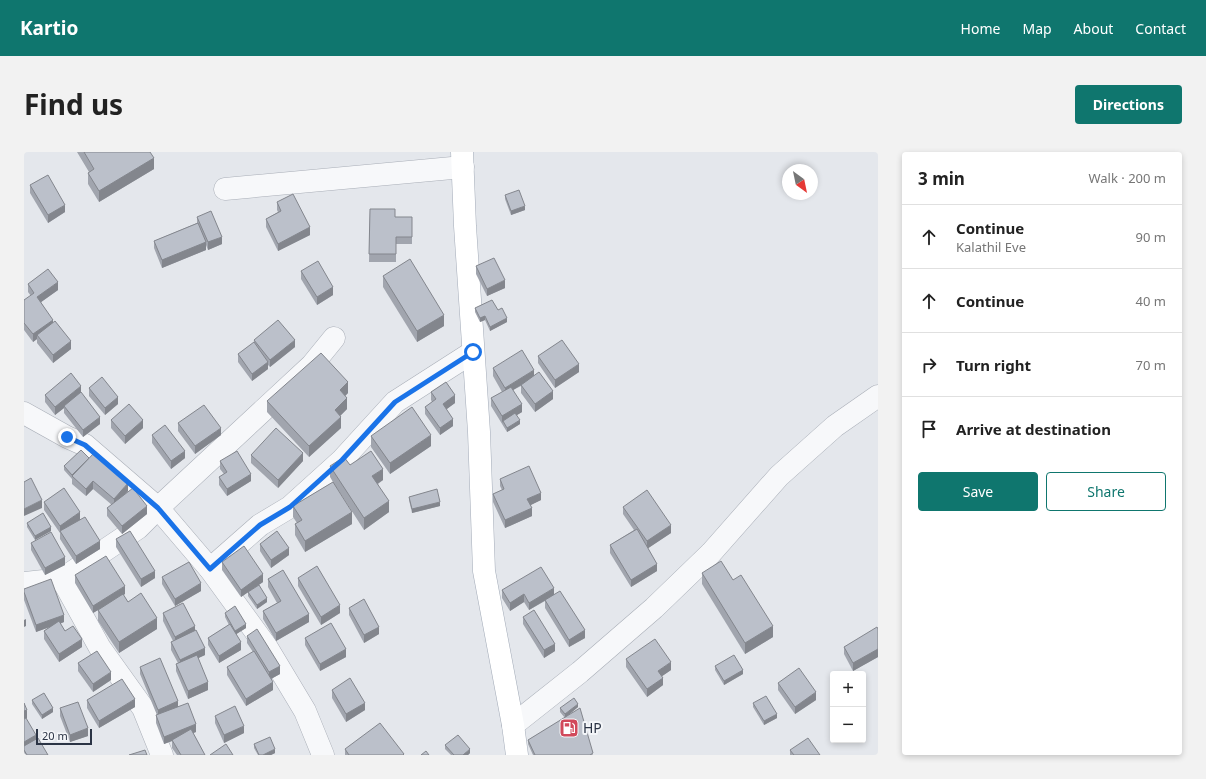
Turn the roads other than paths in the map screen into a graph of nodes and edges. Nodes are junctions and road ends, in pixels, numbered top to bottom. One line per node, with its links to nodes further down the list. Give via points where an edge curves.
1 (462, 160): 2 (street); 4 (main road)
2 (225, 188)
3 (334, 338): 7 (street, via 312,365)
4 (473, 352): 8 (street, via 395,402 342,460 290,507 260,525); 11 (main road, via 484,570)
5 (878, 396): 11 (street, via 835,426 779,476 711,553 654,608)
6 (24, 413): 7 (street, via 85,445)
7 (158, 508): 8 (street); 9 (street, via 138,528)
8 (210, 569): 13 (street, via 266,646 305,711)
9 (62, 579): 10 (street); 12 (street, via 100,648 143,708)
10 (24, 583)
11 (514, 725): 14 (main road)
12 (162, 755)
13 (323, 755)
14 (517, 755)

